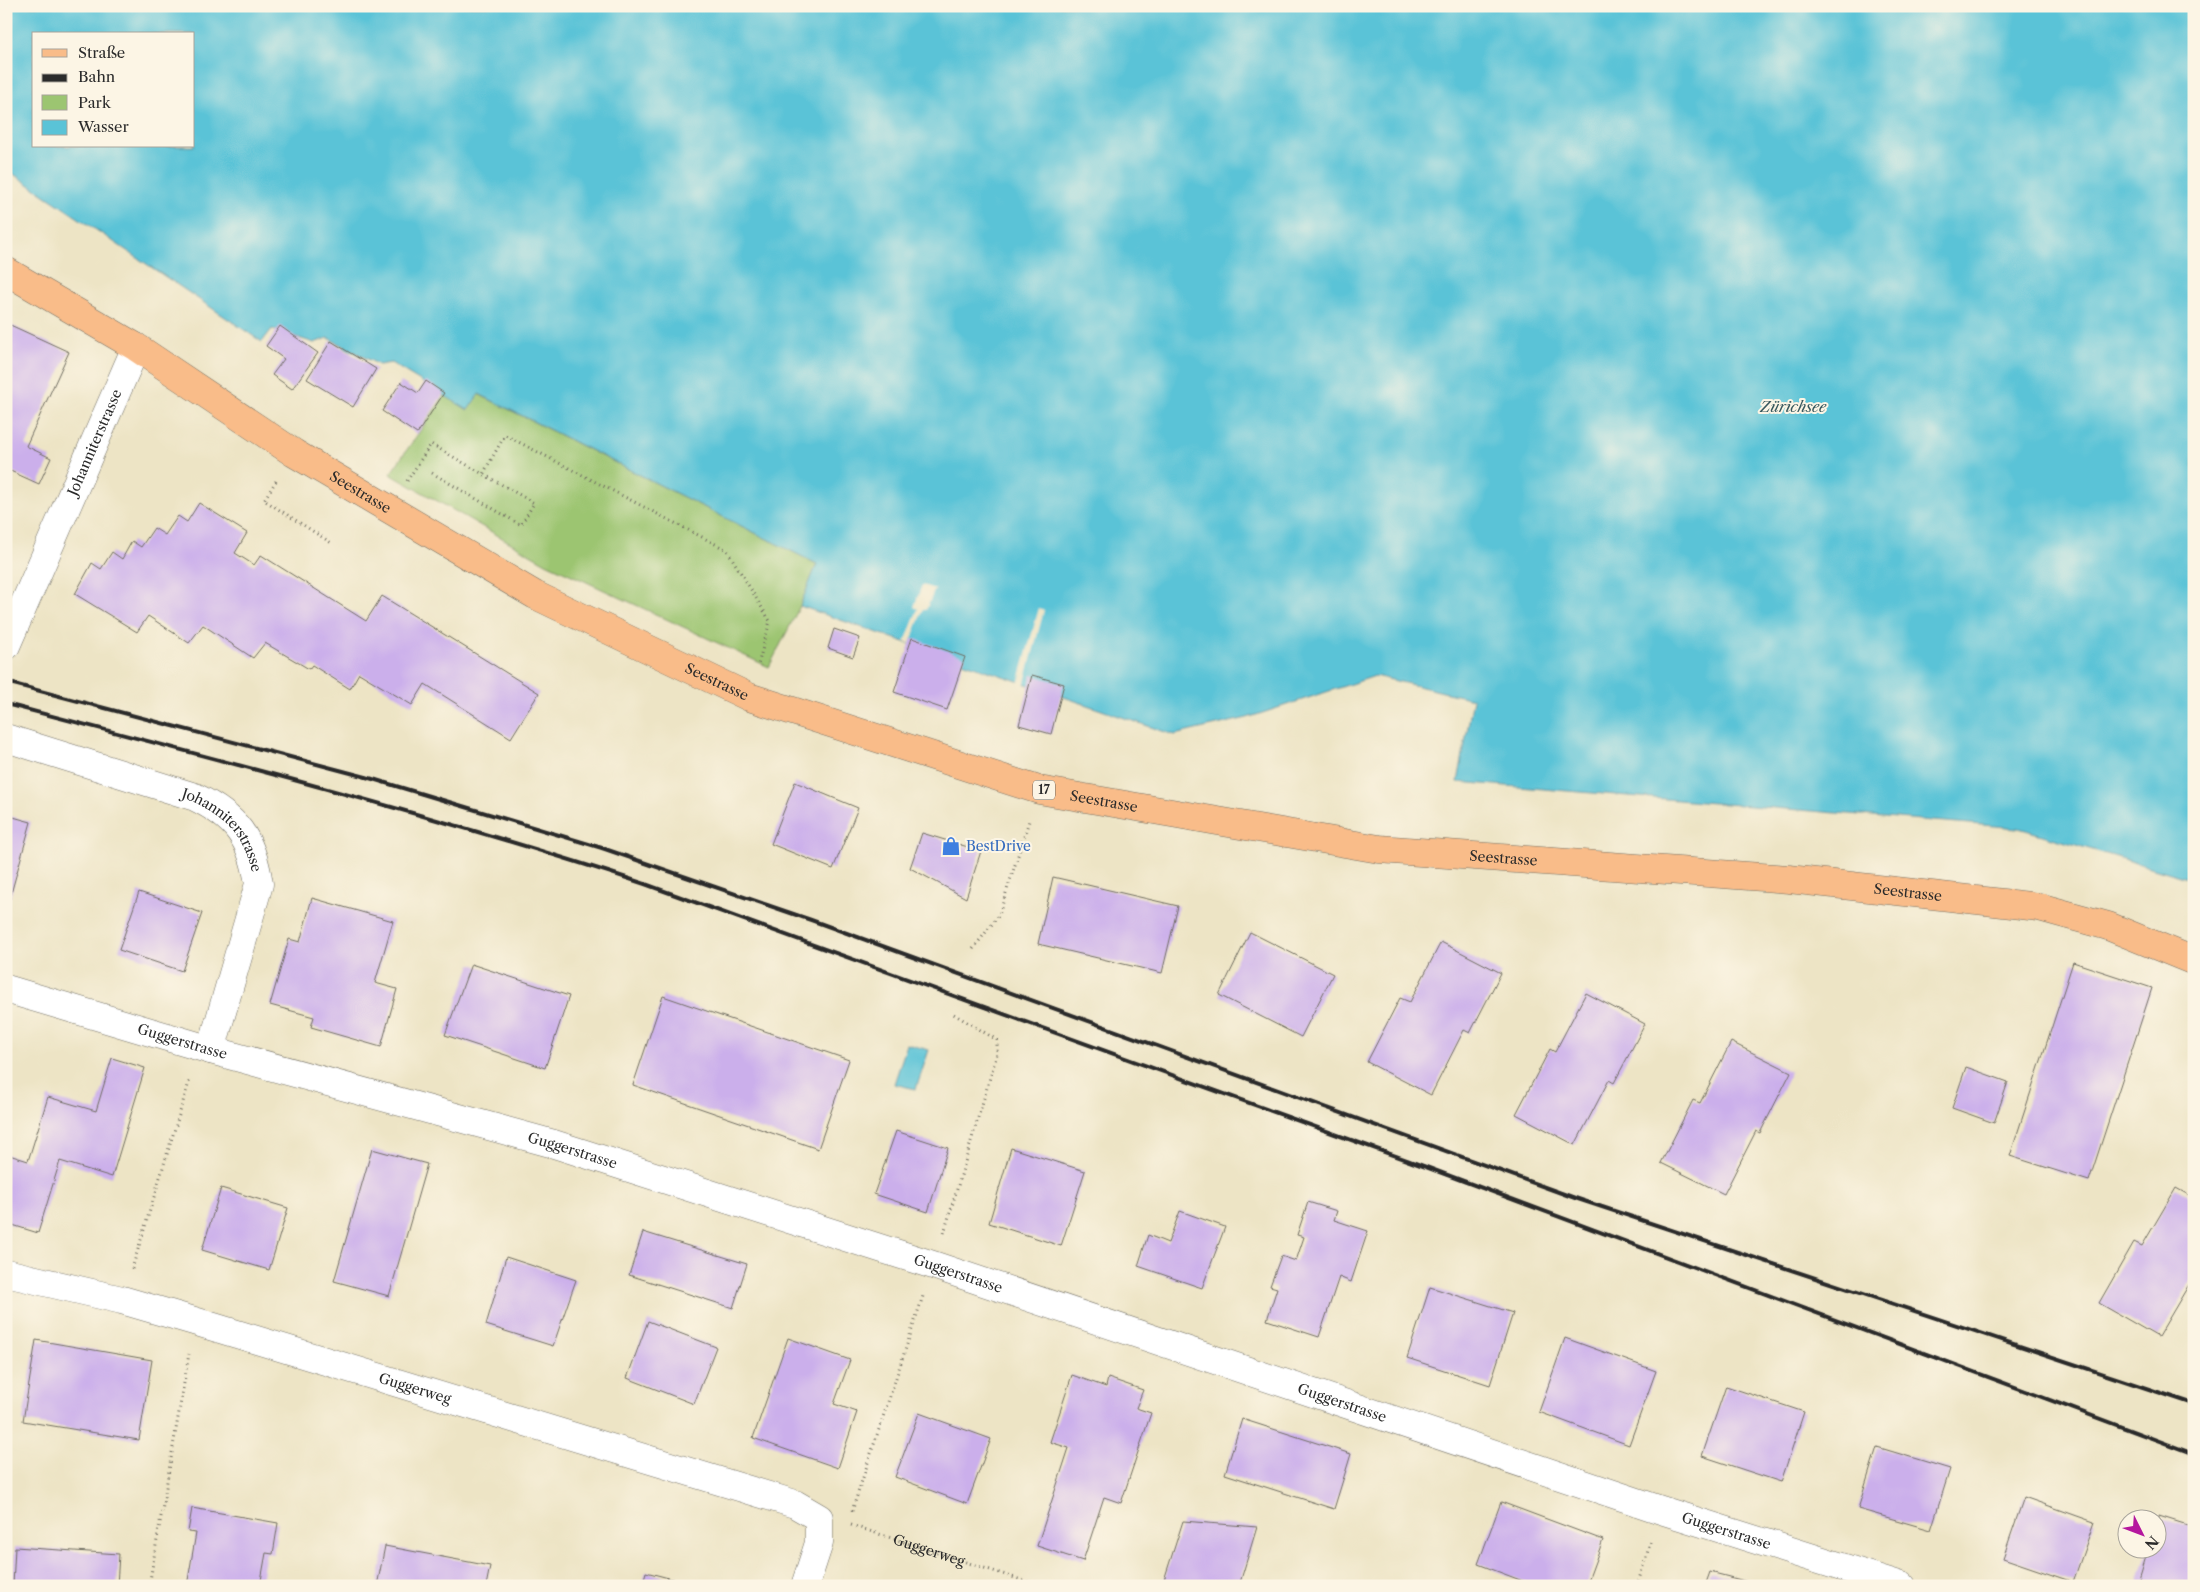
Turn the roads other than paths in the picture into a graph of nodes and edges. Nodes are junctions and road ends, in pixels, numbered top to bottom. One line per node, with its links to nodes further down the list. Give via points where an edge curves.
1 (6, 271): 2 (main road, Seestrasse / 17)
2 (136, 347): 3 (street, Johanniterstrasse); 5 (main road, Seestrasse / 17, via 294,453 535,595 749,697 1039,790 1379,849 1789,879 2039,908 2108,926)
3 (6, 646)
4 (6, 738): 7 (street, Johanniterstrasse, via 195,797 233,820 248,840 256,861 258,884)
5 (2194, 961)
6 (6, 988): 7 (street, Guggerstrasse)
7 (211, 1050): 10 (street, Guggerstrasse, via 582,1153 934,1265 1661,1510)
8 (6, 1273): 9 (street, Guggerweg, via 122,1300 795,1504 819,1518 819,1542)
9 (804, 1586)
10 (1902, 1586)

